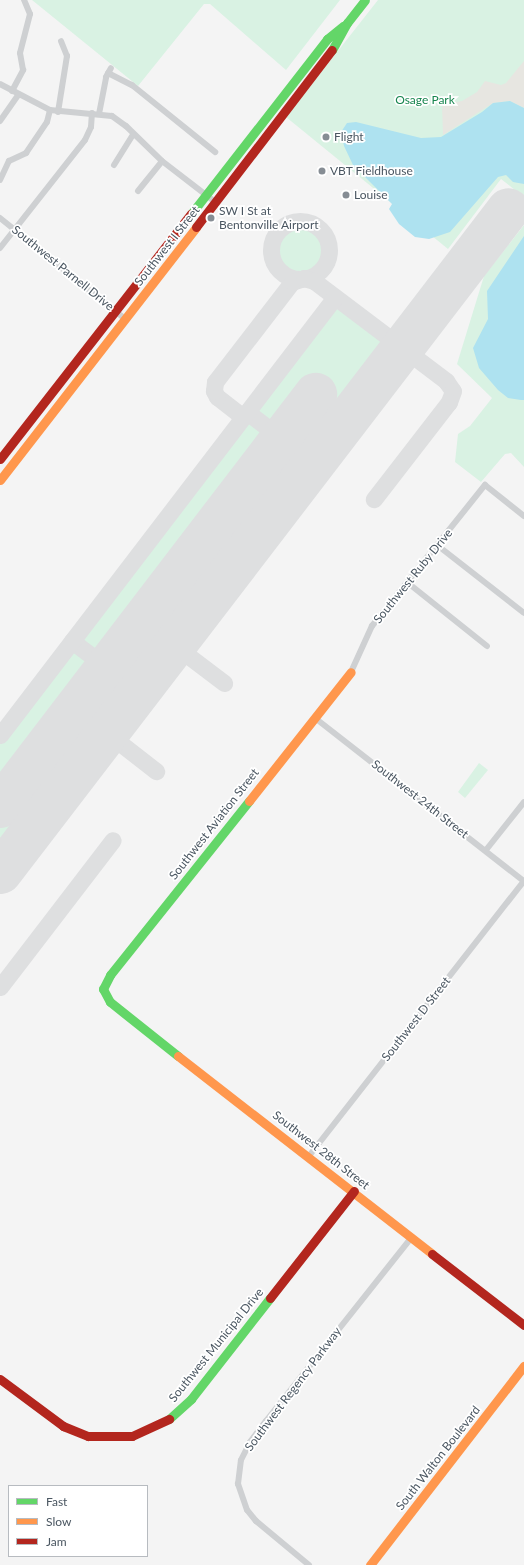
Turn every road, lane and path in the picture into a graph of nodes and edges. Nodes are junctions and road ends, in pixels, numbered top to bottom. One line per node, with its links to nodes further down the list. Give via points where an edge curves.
1 (24, 0): 6 (street, via 30,16 24,29 20,53 22,70)
2 (366, 0): 3 (street, Southwest I Street)
3 (347, 23): 18 (street, Southwest I Street, via 327,39); 19 (street, Southwest I Street, via 330,54)
4 (61, 41): 9 (street, via 67,56)
5 (0, 84): 6 (street)
6 (12, 91): 7 (street)
7 (18, 95): 8 (street); 11 (street)
8 (50, 110): 9 (street); 16 (street, via 47,122 26,153 9,162)
9 (58, 112): 10 (street)
10 (96, 113): 12 (street, via 112,116); 13 (street, via 110,70); 21 (street, via 85,140)
11 (0, 121)
12 (133, 134): 14 (street); 15 (street)
13 (215, 152)
14 (162, 161): 17 (street); 18 (street)
15 (114, 165)
16 (0, 180)
17 (138, 191)
18 (207, 195): 19 (street); 23 (street, Southwest I Street)
19 (216, 202): 24 (street, Southwest I Street)
20 (0, 218): 21 (street, Southwest Parnell Drive)
21 (14, 229): 22 (street); 23 (street, Southwest Parnell Drive)
22 (0, 248)
23 (116, 312): 24 (street, Southwest Parnell Drive); 25 (street, Southwest I Street)
24 (125, 318): 26 (street, Southwest I Street)
25 (0, 460)
26 (0, 480)
27 (524, 516): 28 (street, Southwest Ruby Drive, via 485,486)
28 (437, 545): 29 (street, Southwest Ruby Drive); 30 (street)
29 (408, 583): 31 (street); 32 (street, Southwest Ruby Drive, via 372,626)
30 (524, 613)
31 (487, 646)
32 (351, 672): 33 (street, Southwest Aviation Street)
33 (315, 718): 35 (street, Southwest 24th Street); 37 (street, Southwest Aviation Street, via 110,975 103,989)
34 (524, 802): 35 (street)
35 (486, 850): 36 (street, Southwest 24th Street)
36 (524, 881): 38 (street, Southwest D Street)
37 (104, 994): 38 (street, Southwest 28th Street, via 126,1015)
38 (309, 1156): 39 (street, Southwest 28th Street)
39 (354, 1191): 40 (street, Southwest 28th Street); 43 (street, Southwest Municipal Drive, via 191,1399 165,1422 132,1436 88,1436 63,1426)
40 (412, 1237): 41 (street, Southwest 28th Street); 44 (street, Southwest Regency Parkway, via 266,1421 250,1442 241,1460 238,1484 247,1510 260,1525)
41 (524, 1325)
42 (524, 1366): 46 (street, South Walton Boulevard)
43 (0, 1379)
44 (307, 1563): 45 (street, Southwest Regency Parkway)
45 (315, 1565)
46 (370, 1565)

